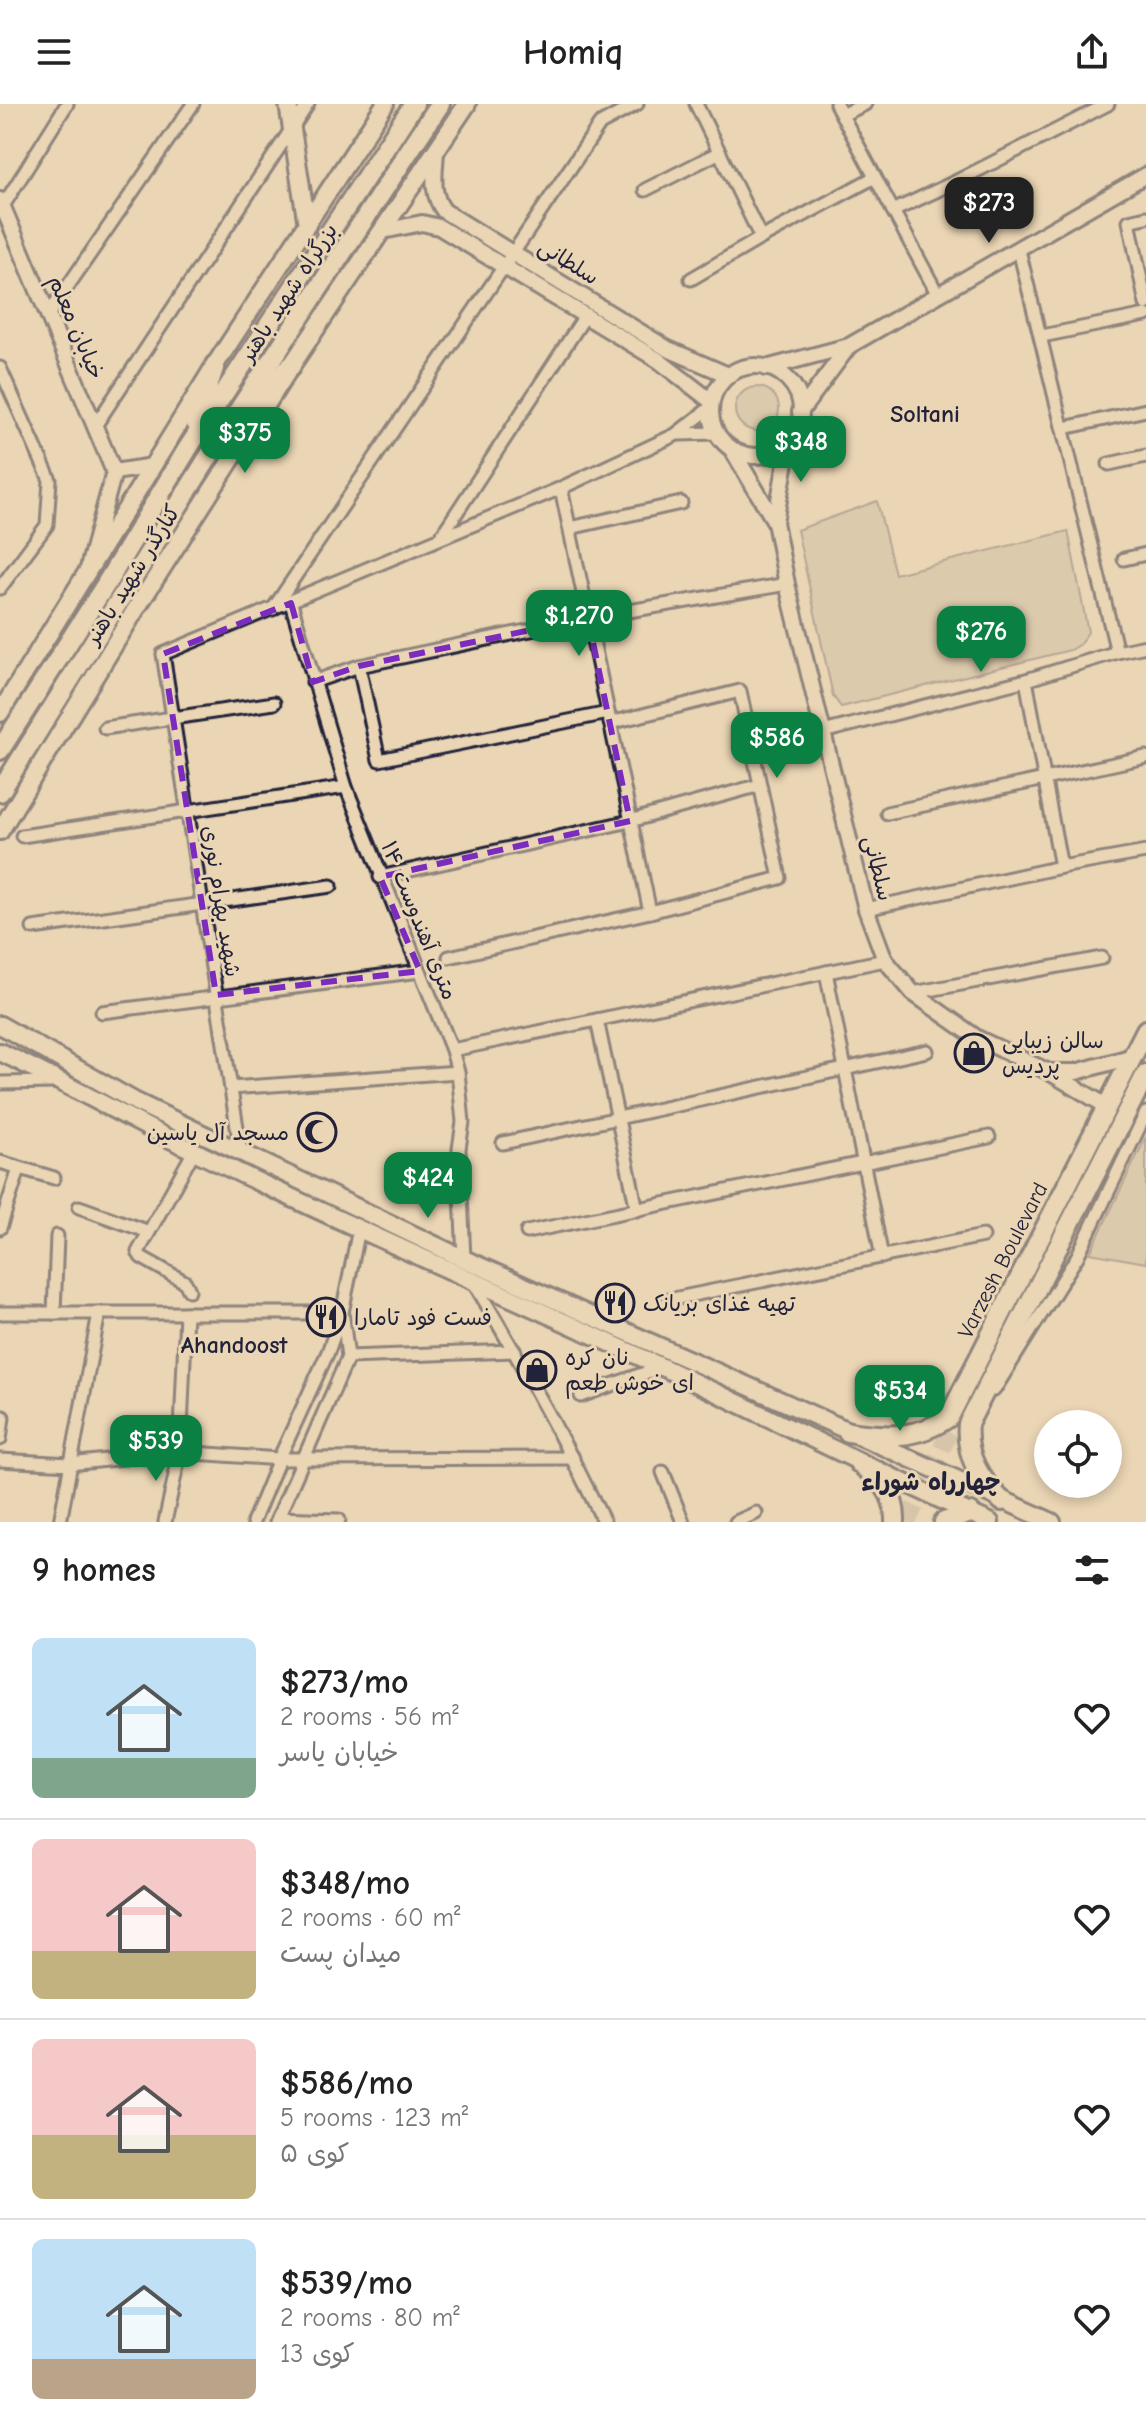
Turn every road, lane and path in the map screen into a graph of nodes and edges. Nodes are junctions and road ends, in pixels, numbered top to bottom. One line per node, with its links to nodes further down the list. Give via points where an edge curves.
1 (67, 104): 20 (street)
2 (193, 104): 32 (street)
3 (288, 104): 14 (main road)
4 (308, 104): 14 (street)
5 (385, 104): 23 (main road, کنارگذر شهید باهنر)
6 (414, 104): 51 (main road, بزرگراه شهید باهنر)
7 (440, 104): 49 (main road, بزرگراه شهید باهنر)
8 (467, 104): 15 (main road, کنارگذر شهید باهنر)
9 (637, 104): 27 (street, via 600,124)
10 (696, 104): 16 (street)
11 (865, 104): 13 (street)
12 (1108, 104): 21 (street)
13 (839, 110): 18 (street)
14 (292, 131): 23 (main road); 45 (street)
15 (436, 150): 24 (main road, کنارگذر شهید باهنر); 27 (street, سلطانی, via 436,201)
16 (720, 152): 19 (street); 25 (street)
17 (1146, 175): 26 (street)
18 (875, 177): 21 (street); 25 (street)
19 (645, 190)
20 (1, 206): 32 (street, خیابان معلم)
21 (893, 211): 30 (street)
22 (1146, 217): 31 (street, via 1129,221)
23 (307, 225): 37 (main road, کنارگذر شهید باهنر)
24 (383, 231): 28 (street, سلطانی, via 422,223 439,227); 38 (main road, کنارگذر شهید باهنر)
25 (761, 238): 29 (street)
26 (1019, 250): 30 (street); 35 (street)
27 (512, 251): 28 (street); 41 (street, سلطانی, via 668,349)
28 (503, 266): 34 (street, سلطانی); 68 (street)
29 (691, 279)
30 (938, 295): 36 (street)
31 (1146, 304)
32 (48, 315): 45 (street, خیابان معلم)
33 (1146, 315): 35 (street)
34 (585, 316): 42 (street, سلطانی, via 658,360); 61 (street)
35 (1042, 336): 46 (street)
36 (849, 346): 40 (street); 44 (street)
37 (215, 365): 51 (main road); 55 (main road, کنارگذر شهید باهنر)
38 (291, 366): 49 (main road); 91 (main road, کنارگذر شهید باهنر)
39 (0, 368): 66 (street, via 50,480 47,525)
40 (766, 368): 41 (street, via 742,368); 44 (street, via 786,377 796,390)
41 (728, 375): 42 (street)
42 (711, 405): 47 (street); 48 (street)
43 (1146, 410): 46 (street)
44 (800, 412): 50 (street)
45 (95, 426): 56 (street, خیابان معلم)
46 (1064, 428): 71 (street)
47 (716, 433): 48 (street); 52 (street)
48 (675, 435): 57 (street)
49 (221, 437): 87 (main road, بزرگراه شهید باهنر)
50 (790, 439): 52 (street, via 770,454 754,456); 59 (street)
51 (188, 448): 82 (main road, بزرگراه شهید باهنر)
52 (731, 448): 59 (street)
53 (1146, 456): 54 (street)
54 (1109, 464)
55 (153, 466): 56 (street); 64 (main road, کنارگذر شهید باهنر)
56 (114, 472): 64 (street)
57 (561, 488): 60 (street); 61 (street)
58 (681, 503): 60 (street)
59 (775, 522): 65 (street, سلطانی)
60 (570, 528): 69 (street)
61 (439, 539): 67 (street)
62 (1146, 554): 63 (street)
63 (1124, 559)
64 (87, 572): 76 (main road, کنارگذر شهید باهنر)
65 (787, 584): 69 (street); 80 (street, سلطانی)
66 (0, 588)
67 (291, 603): 68 (street); 74 (street, ۱۴ متری آهندوست)
68 (273, 610): 78 (street, شهید بهرام نوری, via 163,654)
69 (588, 618): 72 (street); 77 (street)
70 (1146, 646): 71 (street)
71 (1117, 652): 73 (street)
72 (359, 666): 74 (street); 77 (street, via 379,760)
73 (1026, 680): 80 (street); 84 (street)
74 (313, 682): 86 (street, ۱۴ متری آهندوست)
75 (274, 703): 78 (street)
76 (0, 713)
77 (609, 718): 81 (street, via 740,691); 90 (street)
78 (173, 719): 79 (street); 88 (street, شهید بهرام نوری)
79 (105, 728)
80 (823, 732): 81 (street); 98 (street, سلطانی)
81 (750, 739): 85 (street)
82 (0, 750)
83 (1146, 757): 84 (street)
84 (1045, 777): 89 (street); 94 (street)
85 (760, 785): 90 (street); 99 (street, via 780,878)
86 (346, 787): 88 (street); 95 (street, ۱۴ متری آهندوست)
87 (0, 792)
88 (187, 811): 92 (street); 97 (street, شهید بهرام نوری)
89 (887, 813)
90 (630, 821): 95 (street); 99 (street)
91 (0, 831)
92 (22, 836)
93 (1146, 852): 94 (street)
94 (1061, 867): 98 (street)
95 (380, 877): 104 (street, ۱۴ متری آهندوست)
96 (331, 886): 97 (street)
97 (202, 904): 100 (street); 107 (street, شهید بهرام نوری)
98 (866, 909): 103 (street, سلطانی)
99 (650, 912): 101 (street)
100 (33, 928)
101 (449, 957)
102 (1102, 958): 106 (street)
103 (885, 960): 105 (street); 106 (street, سلطانی)
104 (420, 971): 107 (street); 112 (street, ۱۴ متری آهندوست)
105 (826, 972): 109 (street); 116 (street)
106 (913, 993): 118 (street, سلطانی, via 977,1038)
107 (216, 995): 108 (street); 122 (street, شهید بهرام نوری)
108 (102, 1012)
109 (597, 1020): 112 (street); 126 (street)
110 (0, 1025): 124 (main road)
111 (1146, 1030): 115 (main road, Varzesh Boulevard)
112 (452, 1050): 117 (street, ۱۴ متری آهندوست)
113 (927, 1051): 116 (street)
114 (0, 1052): 120 (main road)
115 (1134, 1056): 118 (street, via 1076,1072); 123 (main road, Varzesh Boulevard)
116 (845, 1068): 126 (street); 132 (street)
117 (458, 1072): 122 (street); 144 (street, ۱۴ متری آهندوست)
118 (1049, 1072): 123 (street, سلطانی)
119 (1146, 1074): 125 (main road, Varzesh Boulevard)
120 (63, 1081): 121 (street); 124 (main road)
121 (0, 1083)
122 (231, 1088): 130 (street, شهید بهرام نوری)
123 (1108, 1107): 158 (main road, Varzesh Boulevard)
124 (132, 1109): 129 (main road); 130 (main road)
125 (1139, 1115): 159 (main road, Varzesh Boulevard)
126 (618, 1118): 128 (street); 136 (street)
127 (989, 1137): 132 (street)
128 (503, 1143)
129 (194, 1151): 138 (main road); 139 (street)
130 (241, 1153): 144 (main road)
131 (0, 1162): 133 (street)
132 (863, 1163): 136 (street); 143 (street)
133 (19, 1169): 134 (street); 137 (street)
134 (54, 1178)
135 (79, 1207): 139 (street)
136 (637, 1210): 140 (street)
137 (0, 1228)
138 (359, 1229): 145 (main road); 152 (street)
139 (149, 1232): 146 (street, via 138,1252 141,1257 185,1282)
140 (527, 1232)
141 (57, 1236): 149 (street)
142 (983, 1236): 143 (street)
143 (882, 1257): 147 (street)
144 (464, 1259): 160 (main road)
145 (474, 1283): 153 (street); 155 (main road)
146 (189, 1290)
147 (668, 1300)
148 (0, 1313): 149 (street)
149 (54, 1313): 150 (street)
150 (99, 1313): 151 (street); 169 (street)
151 (186, 1313): 152 (street); 162 (street)
152 (342, 1313): 154 (street); 165 (street)
153 (515, 1351): 154 (street); 164 (street)
154 (348, 1357): 163 (street)
155 (662, 1367): 156 (street); 168 (main road)
156 (581, 1396)
157 (3, 1417): 161 (street)
158 (949, 1417): 159 (main road, via 954,1430); 160 (main road, via 906,1436)
159 (968, 1424): 173 (main road, via 970,1458)
160 (848, 1432): 167 (main road)
161 (0, 1439)
162 (180, 1452): 165 (street); 169 (street); 180 (street)
163 (303, 1458): 164 (street); 165 (street); 177 (street)
164 (573, 1458): 182 (street)
165 (279, 1459): 181 (street)
166 (0, 1460): 169 (street)
167 (915, 1462): 171 (main road); 172 (main road)
168 (859, 1463): 172 (main road); 185 (main road, via 889,1490)
169 (70, 1464): 179 (street)
170 (663, 1472): 183 (street)
171 (957, 1480): 173 (main road); 174 (main road)
172 (905, 1484): 174 (main road)
173 (1002, 1501): 188 (main road)
174 (947, 1503): 176 (main road)
175 (756, 1513): 184 (street)
176 (971, 1513): 186 (main road); 187 (main road)
177 (277, 1520): 178 (street)
178 (339, 1520)
179 (60, 1522)
180 (165, 1522)
181 (253, 1522)
182 (604, 1522)
183 (683, 1522)
184 (736, 1522)
185 (895, 1522)
186 (944, 1522)
187 (990, 1522)
188 (1052, 1522)

